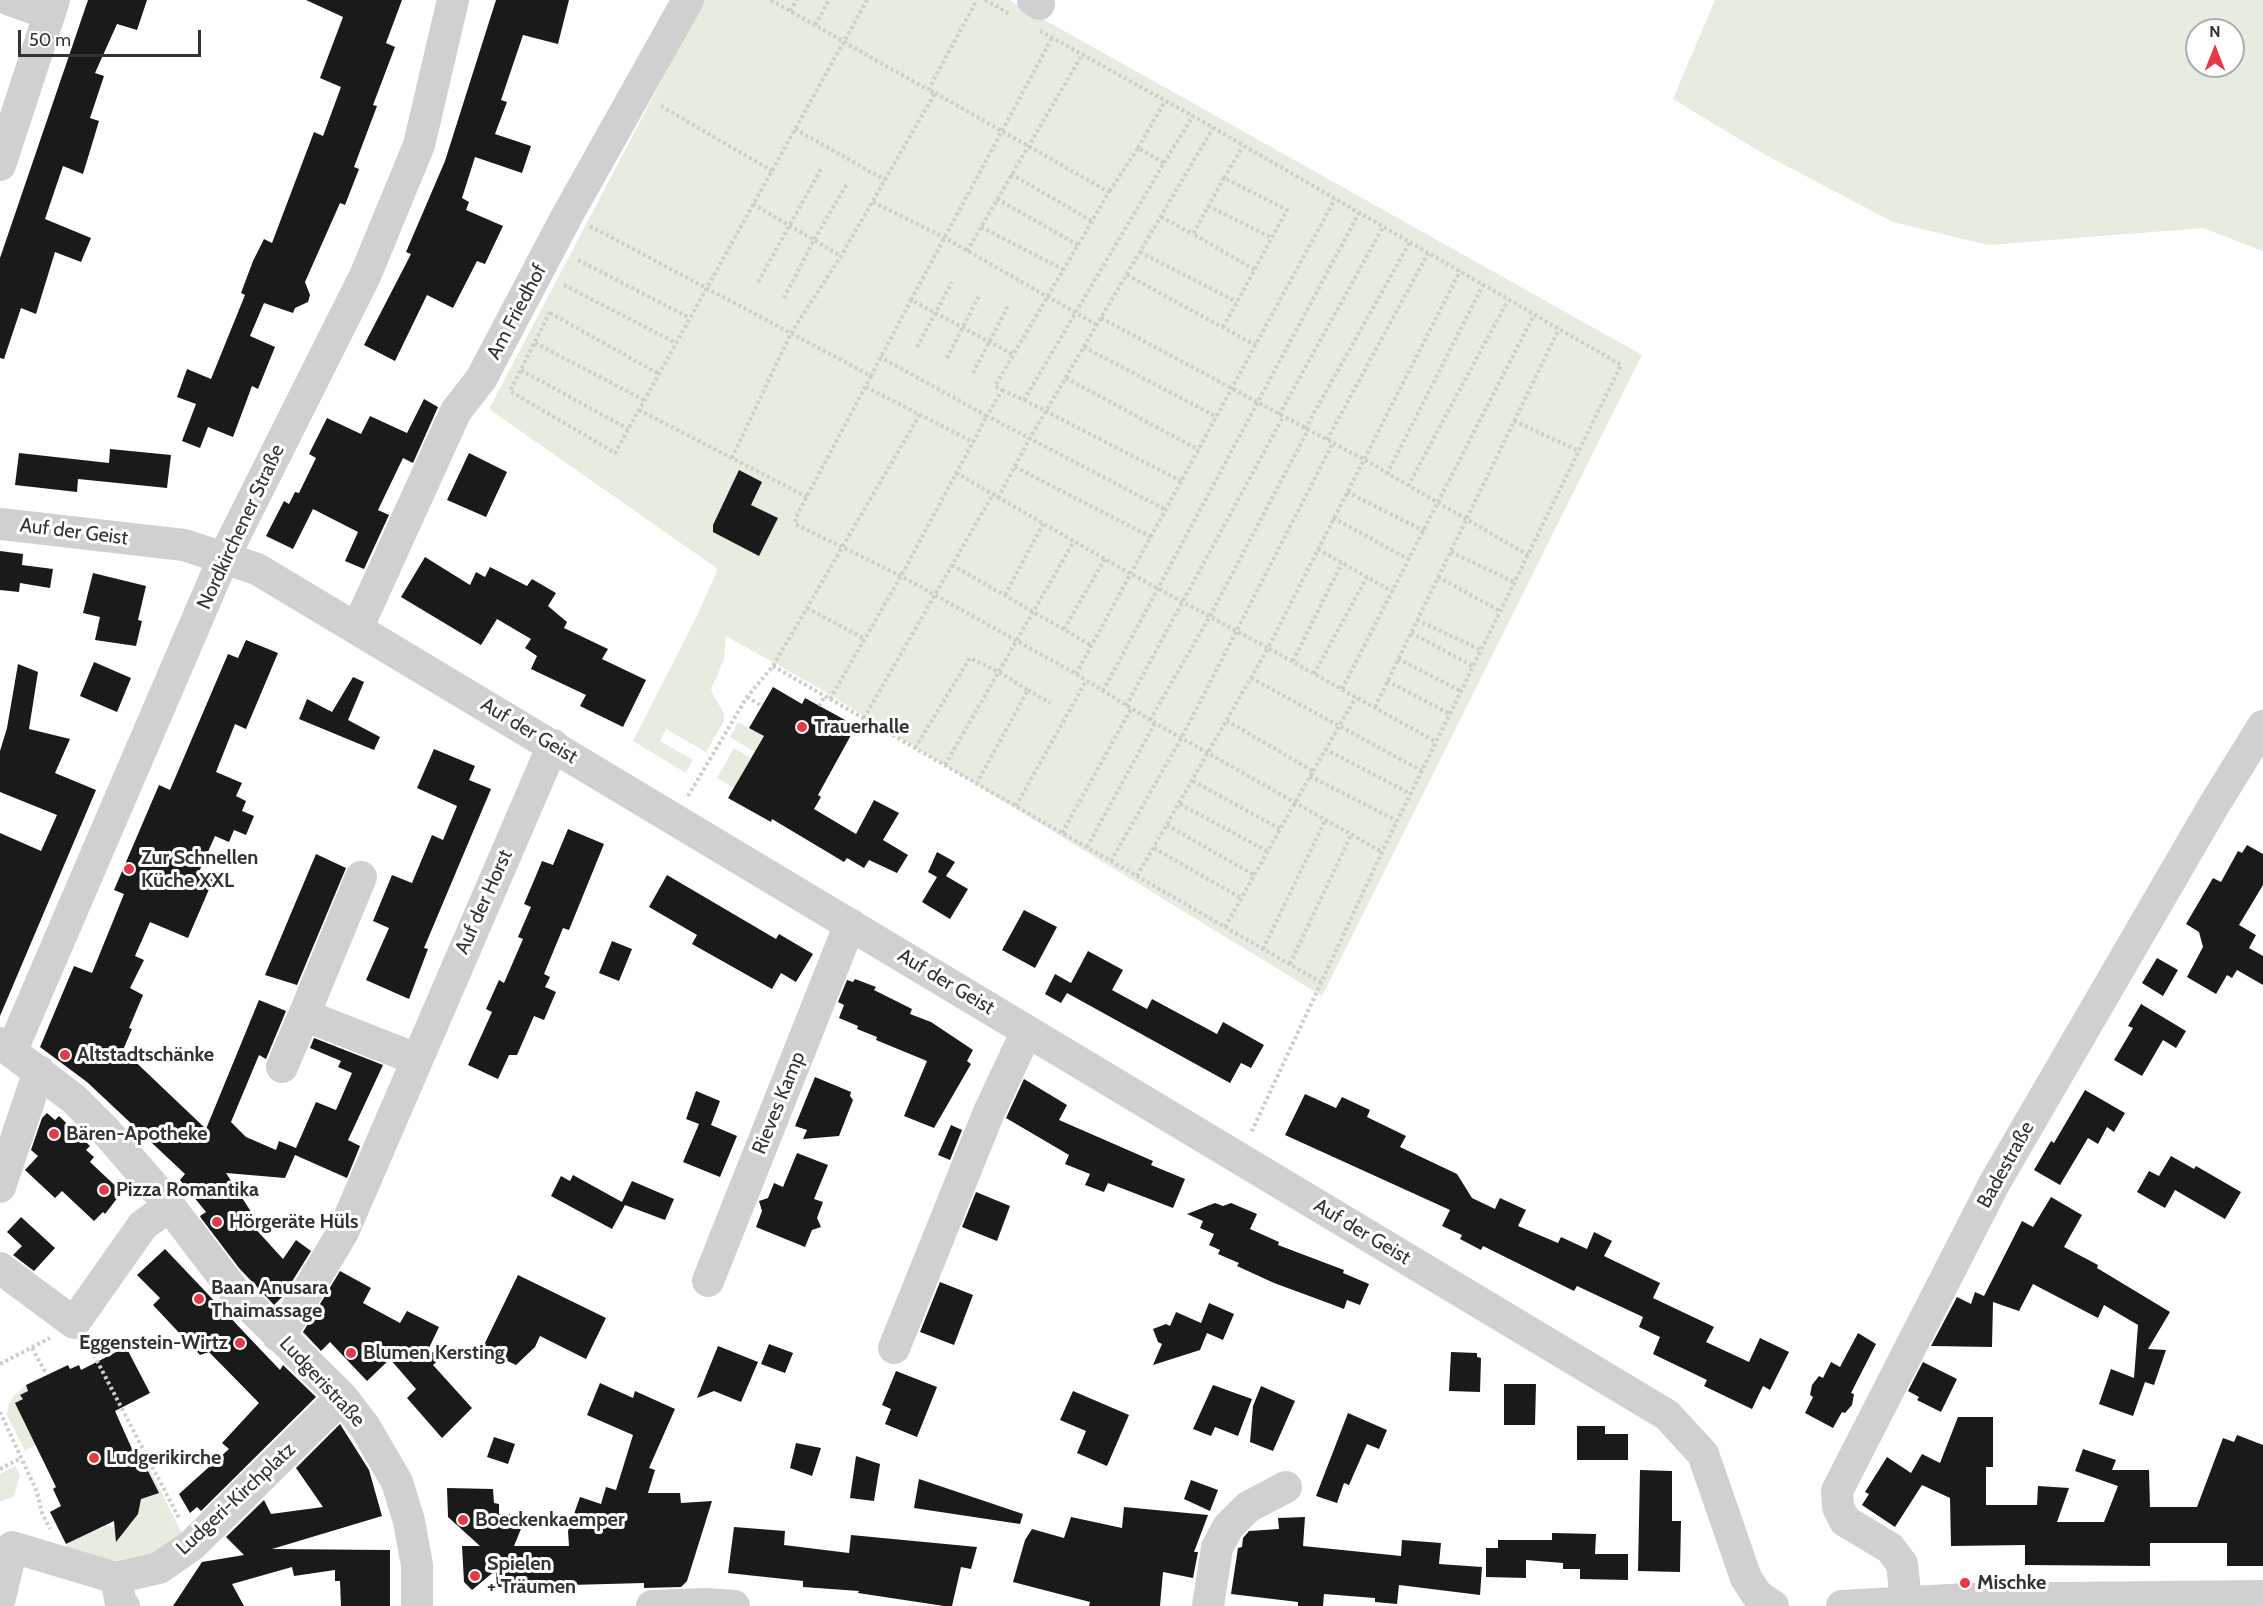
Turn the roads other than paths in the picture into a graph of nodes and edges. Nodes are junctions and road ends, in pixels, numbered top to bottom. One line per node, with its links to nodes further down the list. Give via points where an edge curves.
1 (10, 0): 4 (street)
2 (453, 0): 7 (street, Nordkirchener Straße, via 420,145 365,276)
3 (688, 0): 8 (street, Am Friedhof, via 581,221 481,379 456,411)
4 (51, 7): 5 (street)
5 (0, 165)
6 (0, 524): 7 (street, Auf der Geist, via 184,545)
7 (224, 557): 8 (street, Auf der Geist, via 257,569); 15 (street, Nordkirchener Straße)
8 (357, 629): 10 (street, Auf der Geist)
9 (2263, 726): 30 (street, Badestraße, via 1994,1184 1837,1491 1838,1507 1845,1521 1890,1548 1902,1564)
10 (553, 745): 12 (street, Auf der Geist); 16 (street, Auf der Horst)
11 (361, 877): 13 (street)
12 (850, 924): 14 (street, Auf der Geist); 22 (street, Rieves Kamp)
13 (304, 1015): 16 (street); 17 (street)
14 (1027, 1031): 24 (street, via 989,1112); 35 (street, Auf der Geist, via 1667,1415 1703,1454 1746,1578 1757,1595)
15 (6, 1047): 18 (street, Ludgeristraße)
16 (416, 1059): 23 (street, Auf der Horst, via 343,1232)
17 (282, 1067)
18 (39, 1071): 19 (street); 20 (street, Ludgeristraße, via 74,1099)
19 (0, 1187)
20 (170, 1206): 21 (street, via 142,1225 72,1325); 23 (street, Ludgeristraße, via 234,1291)
21 (0, 1268)
22 (708, 1281)
23 (278, 1335): 25 (street, Ludgeristraße)
24 (894, 1348)
25 (342, 1397): 27 (street, Ludgeri-Kirchplatz, via 192,1545); 32 (street, Ludgeristraße, via 382,1452 397,1482 417,1565)
26 (1286, 1487): 34 (street, via 1248,1508 1228,1527 1217,1548)
27 (120, 1592): 29 (street, via 66,1563 12,1547)
28 (2263, 1596): 30 (street)
29 (0, 1599)
30 (1906, 1602): 36 (street)
31 (715, 1605): 33 (street)
32 (417, 1606)
33 (652, 1606)
34 (1208, 1606)
35 (1772, 1606)
36 (1842, 1606)

